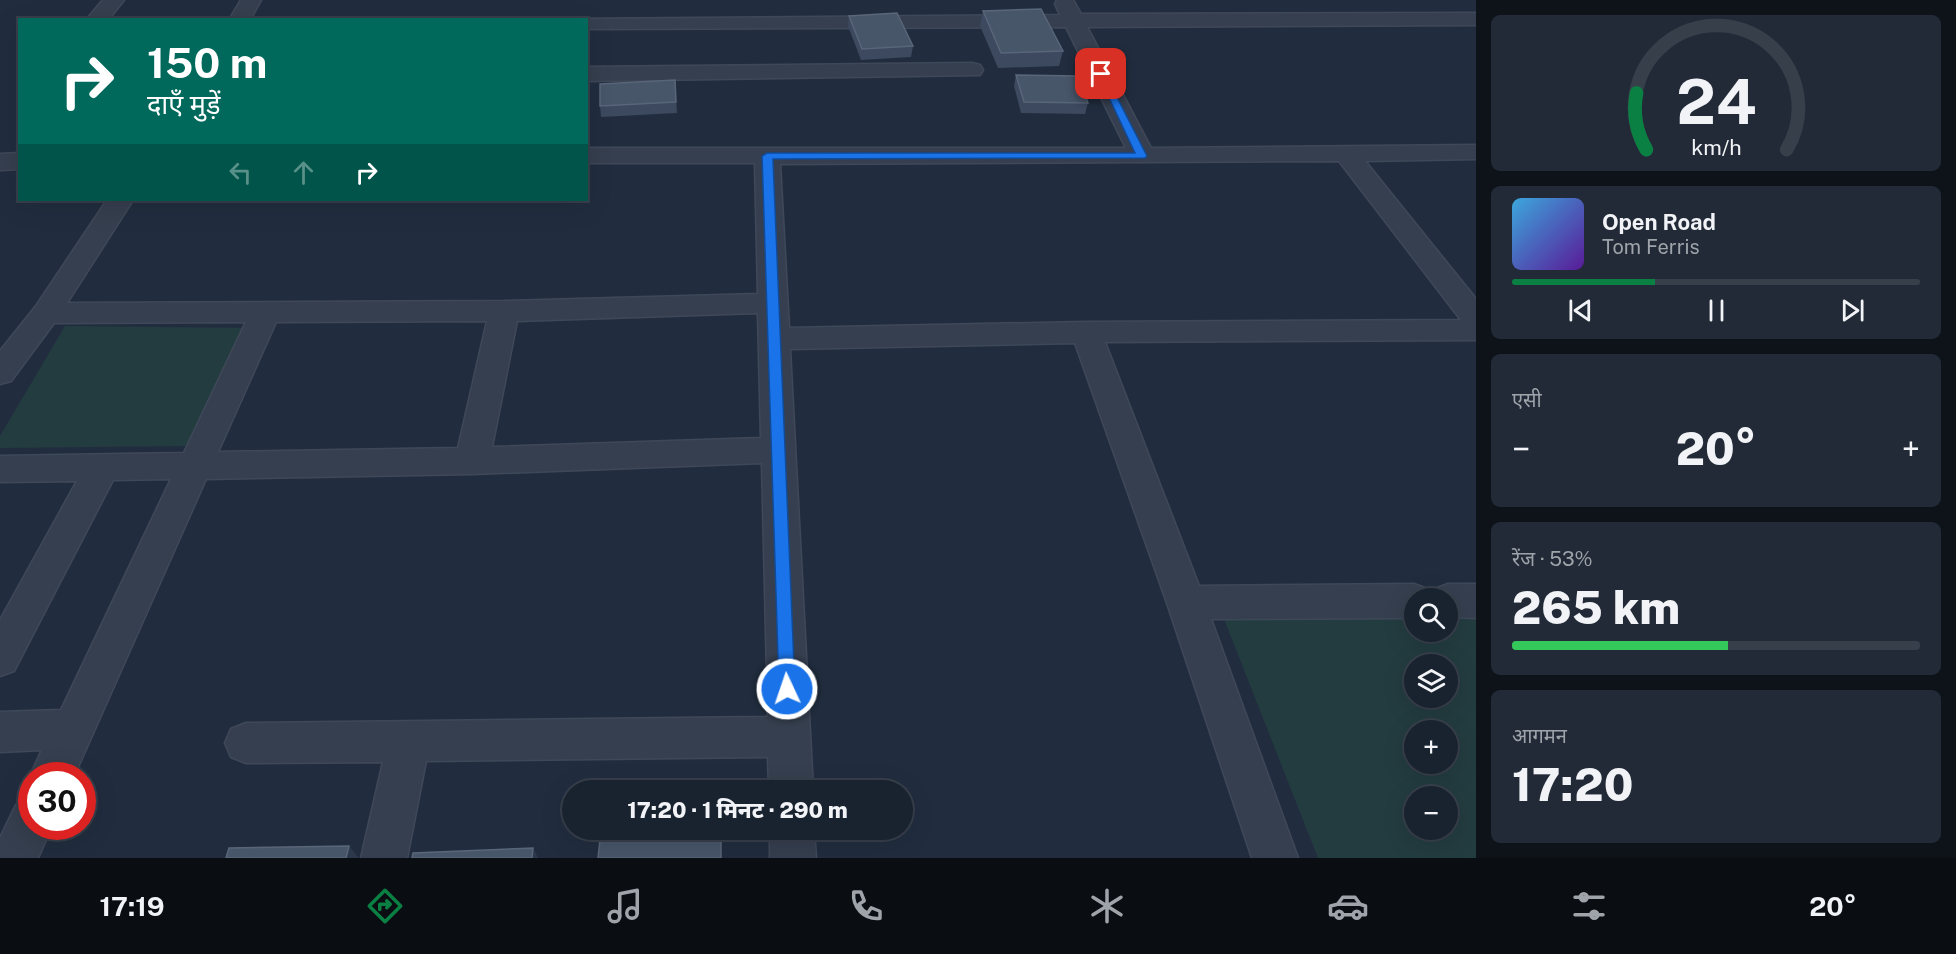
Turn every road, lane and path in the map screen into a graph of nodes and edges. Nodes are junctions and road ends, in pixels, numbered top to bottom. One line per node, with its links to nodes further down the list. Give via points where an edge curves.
1 (114, 0): 9 (street)
2 (251, 0): 10 (street)
3 (580, 0): 11 (street)
4 (710, 0): 16 (street)
5 (948, 0): 13 (street)
6 (1063, 0): 17 (street)
7 (1199, 0): 15 (street)
8 (1339, 0): 14 (street)
9 (98, 18)
10 (240, 18)
11 (576, 18)
12 (1476, 19): 14 (street)
13 (956, 20): 16 (street); 17 (street)
14 (1357, 20): 15 (street)
15 (1214, 21): 17 (street)
16 (709, 22): 18 (street)
17 (1074, 22): 25 (street)
18 (588, 23)
19 (972, 70): 20 (street)
20 (588, 74)
21 (1476, 152): 22 (street)
22 (1346, 153): 25 (street); 33 (street)
23 (588, 155): 24 (street)
24 (767, 156): 25 (street); 29 (street)
25 (1142, 156)
26 (18, 161): 27 (street)
27 (0, 162)
28 (119, 201): 31 (street)
29 (771, 303): 30 (street); 36 (street)
30 (504, 311): 32 (street); 39 (street)
31 (46, 313): 32 (street); 37 (street)
32 (265, 313): 40 (street)
33 (1476, 319)
34 (1476, 330): 35 (street)
35 (1086, 332): 36 (street); 46 (street)
36 (774, 339): 38 (street)
37 (0, 373)
38 (777, 450): 39 (street); 50 (street)
39 (472, 461): 40 (street)
40 (196, 464): 41 (street); 48 (street)
41 (103, 466): 42 (street); 47 (street)
42 (0, 469)
43 (1404, 601): 46 (street)
44 (1458, 601): 45 (street)
45 (1476, 601)
46 (1186, 603): 60 (street)
47 (0, 658)
48 (74, 729): 49 (street); 53 (street)
49 (0, 732)
50 (789, 737): 51 (street); 54 (street)
51 (409, 740): 52 (street); 58 (street)
52 (246, 743)
53 (59, 762)
54 (791, 780)
55 (23, 840): 57 (street)
56 (792, 840): 59 (street)
57 (14, 858)
58 (384, 858)
59 (793, 858)
60 (1275, 858)

